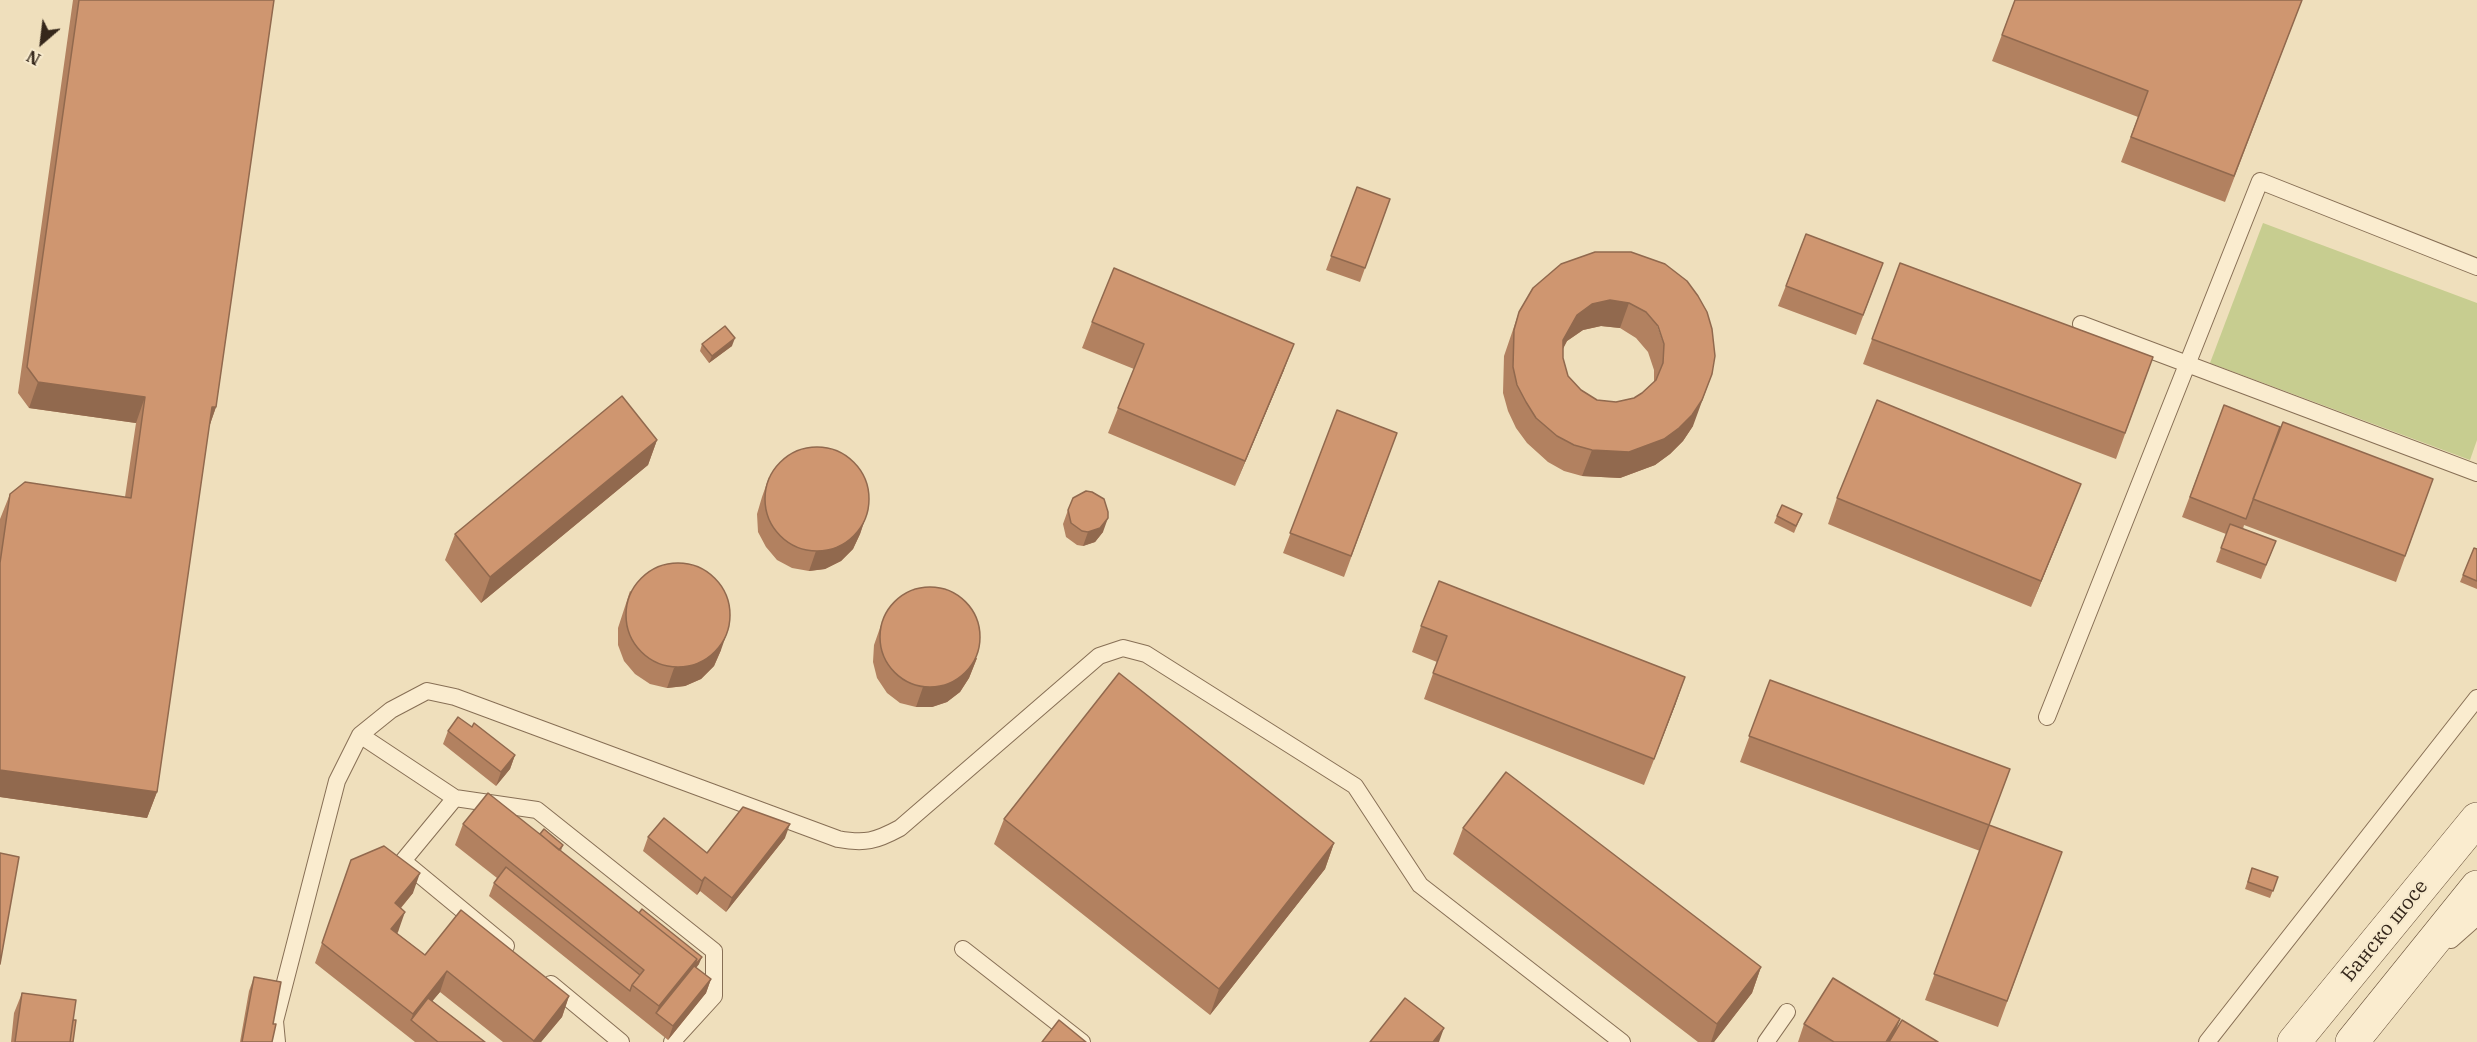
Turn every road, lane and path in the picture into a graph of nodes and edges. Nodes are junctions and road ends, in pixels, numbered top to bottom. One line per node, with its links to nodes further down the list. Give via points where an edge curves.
1 (2477, 267): 3 (lane, via 2260,181)
2 (2081, 324): 3 (lane)
3 (2187, 364): 4 (lane); 6 (lane)
4 (2477, 473)
5 (2477, 699): 23 (lane)
6 (2048, 717)
7 (360, 735): 8 (lane); 17 (lane, via 337,781 274,1021); 21 (lane, via 391,710 427,691 455,697 838,839 858,843 879,839 900,828 1099,656 1123,648 1146,654 1355,786 1420,885)
8 (455, 798): 13 (lane, via 403,861); 19 (lane, via 537,810 714,951 714,996)
9 (2477, 819): 24 (main road, Банско шосе)
10 (2477, 887): 15 (main road)
11 (2477, 917): 15 (lane)
12 (963, 949): 20 (lane)
13 (521, 959)
14 (540, 974): 18 (lane)
15 (2383, 1001): 25 (main road)
16 (1787, 1012): 22 (lane)
17 (278, 1042)
18 (621, 1042)
19 (672, 1042)
20 (1082, 1042)
21 (1622, 1042)
22 (1766, 1042)
23 (2207, 1042)
24 (2294, 1042)
25 (2352, 1042)

